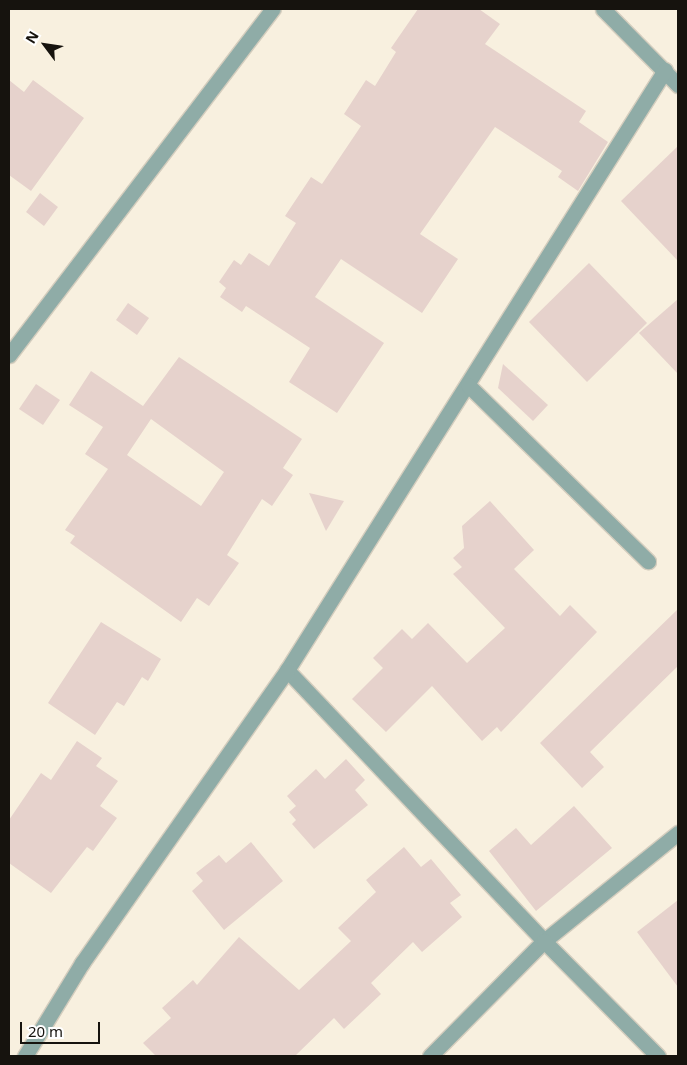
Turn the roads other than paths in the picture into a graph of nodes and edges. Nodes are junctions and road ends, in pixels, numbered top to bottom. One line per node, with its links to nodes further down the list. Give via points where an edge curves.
1 (273, 9): 5 (street)
2 (604, 9): 3 (street)
3 (666, 70): 4 (street); 6 (street)
4 (678, 85)
5 (9, 355)
6 (468, 385): 7 (street); 8 (street)
7 (648, 561)
8 (287, 670): 10 (street); 11 (street, via 82,962)
9 (678, 833): 10 (street)
10 (544, 941): 12 (street); 13 (street)
11 (25, 1056)
12 (430, 1056)
13 (658, 1056)

